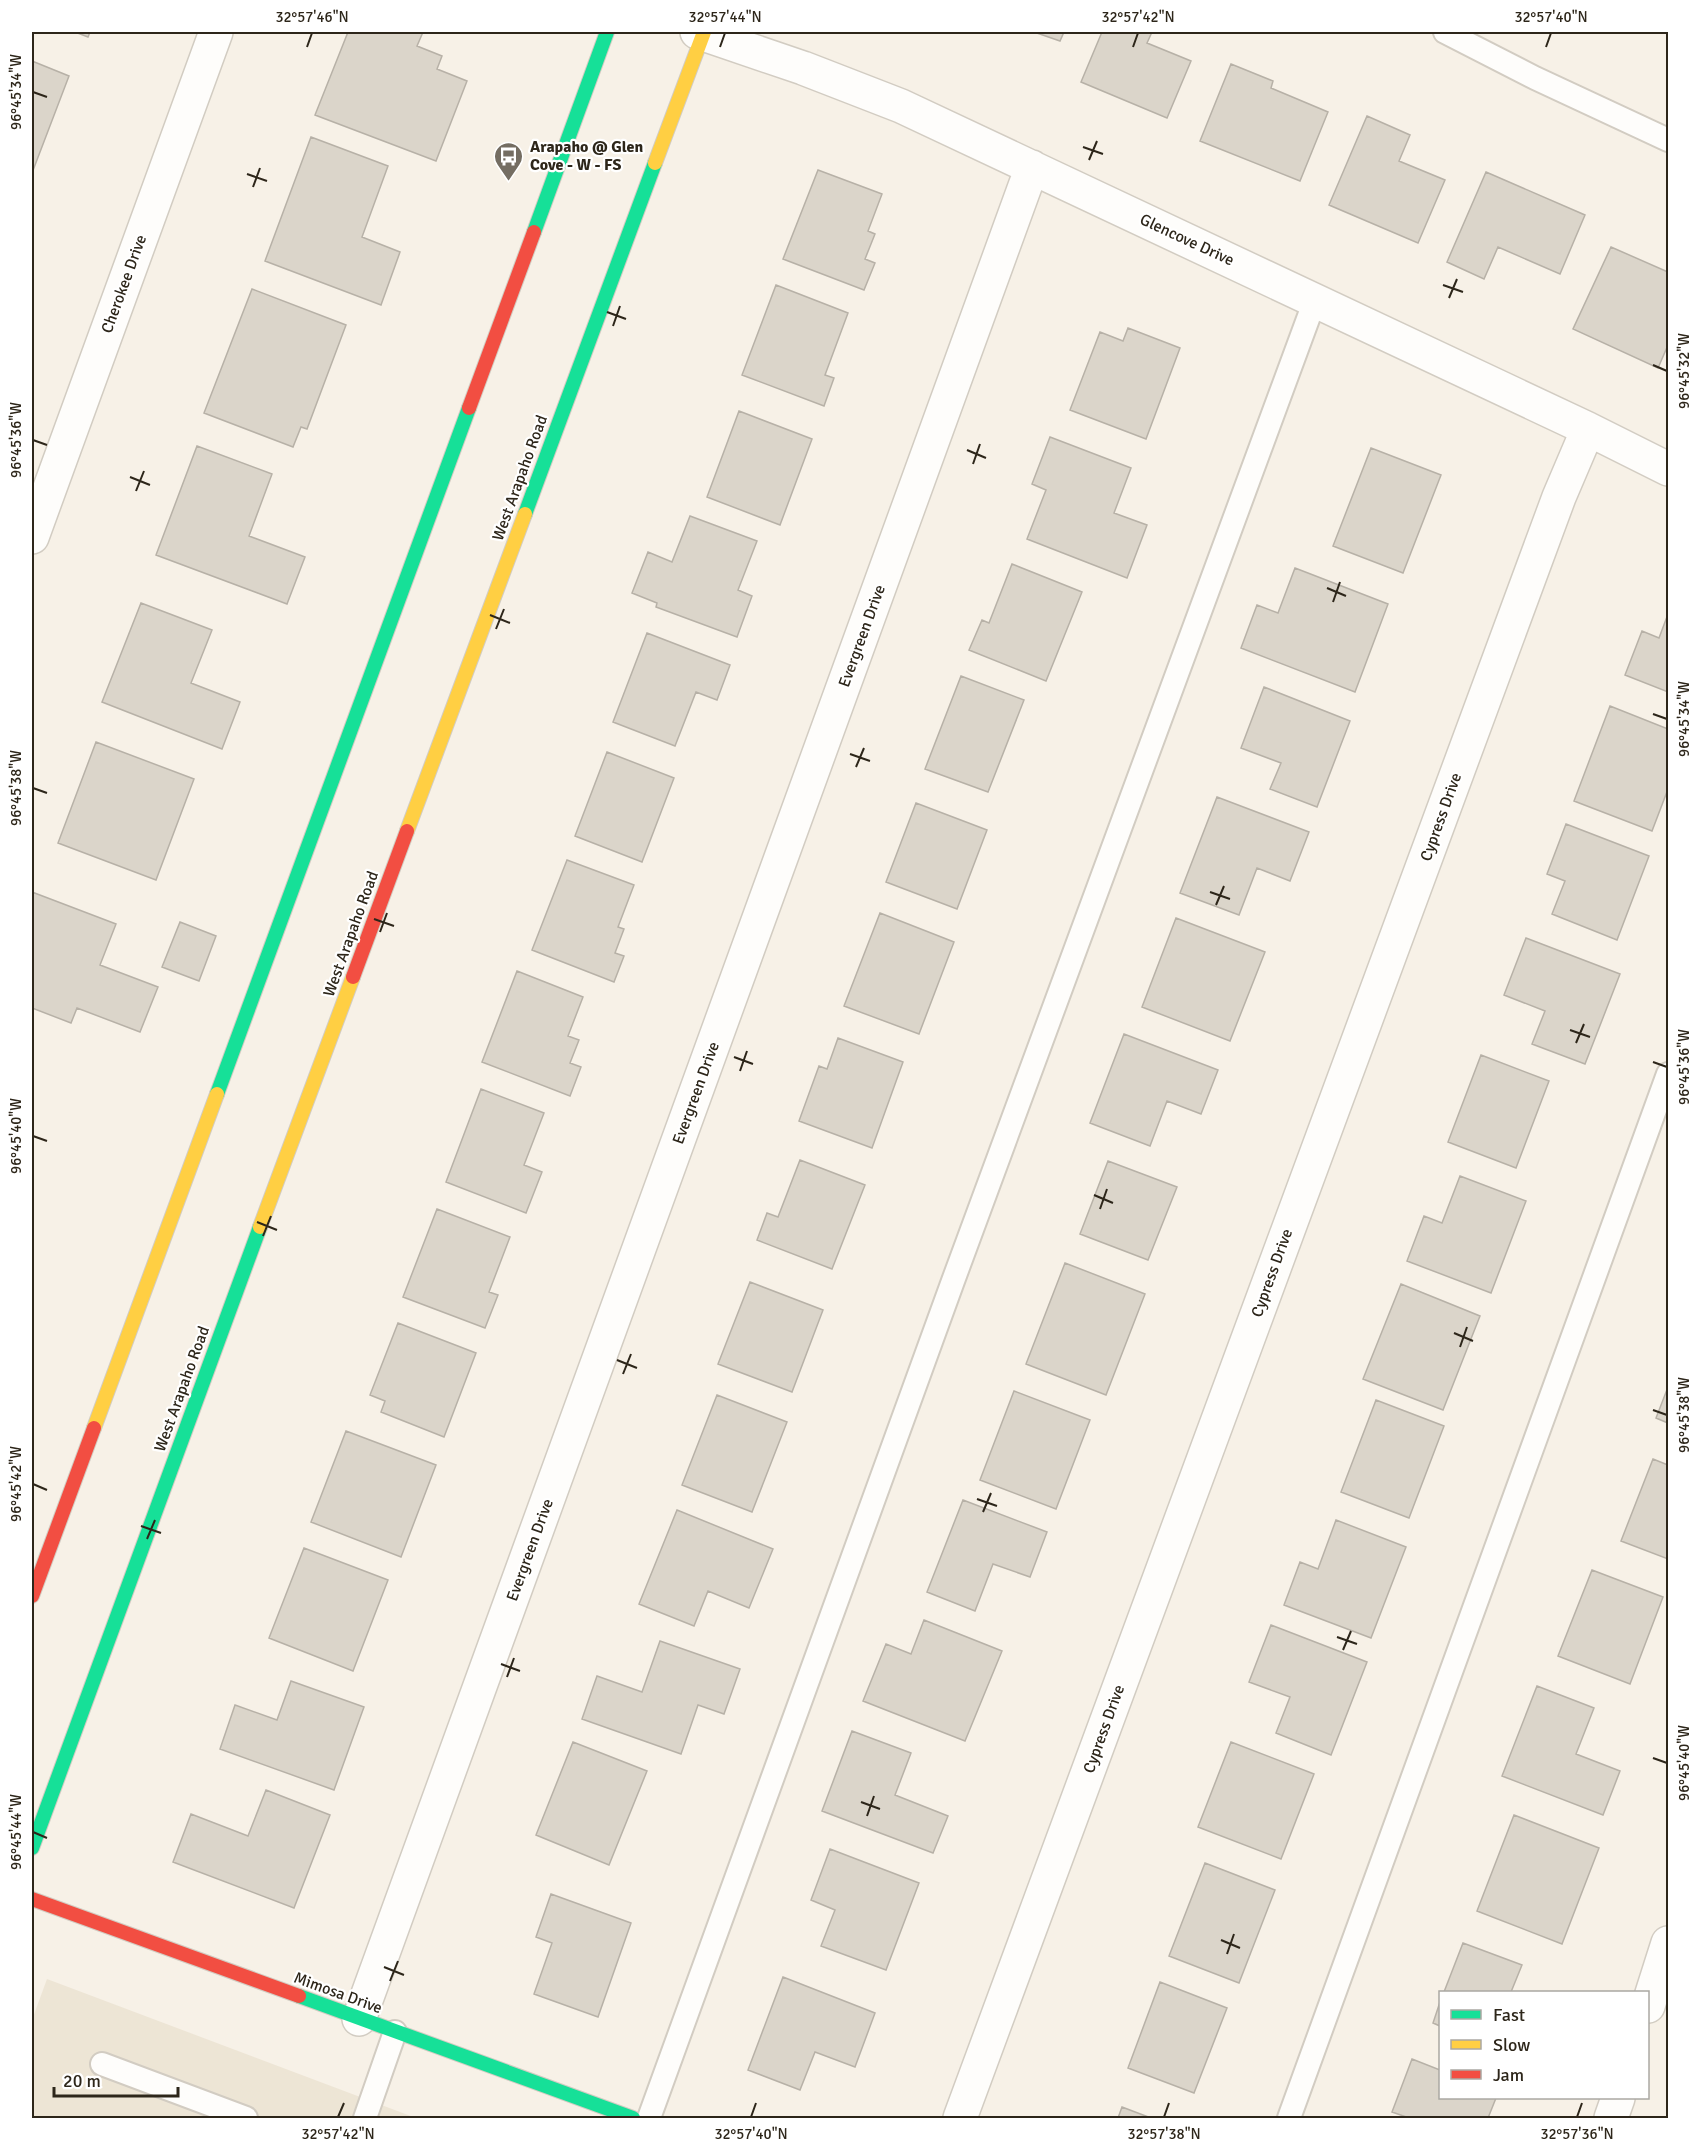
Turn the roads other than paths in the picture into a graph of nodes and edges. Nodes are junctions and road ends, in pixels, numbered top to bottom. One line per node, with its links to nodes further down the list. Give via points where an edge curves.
1 (216, 32): 10 (street, Cherokee Drive)
2 (607, 32): 12 (main road)
3 (701, 32): 6 (street, Glencove Drive, via 901,106); 13 (main road, West Arapaho Road)
4 (1445, 32): 5 (lane)
5 (1668, 140)
6 (1032, 167): 7 (street, Glencove Drive); 17 (street, Evergreen Drive)
7 (1315, 300): 8 (street, Glencove Drive); 24 (lane)
8 (1588, 429): 9 (street, Glencove Drive); 25 (street, Cypress Drive, via 1555,508)
9 (1668, 469)
10 (32, 537)
11 (1668, 1074): 26 (lane)
12 (32, 1596)
13 (32, 1848)
14 (32, 1899): 17 (main road, Mimosa Drive)
15 (1668, 1943): 16 (street)
16 (1649, 2000)
17 (359, 2019): 18 (main road, Mimosa Drive)
18 (395, 2032): 22 (lane); 23 (main road, Mimosa Drive)
19 (102, 2064): 21 (lane)
20 (1617, 2099): 27 (street)
21 (246, 2118)
22 (365, 2118)
23 (633, 2118)
24 (649, 2118)
25 (960, 2118)
26 (1289, 2118)
27 (1611, 2118)

